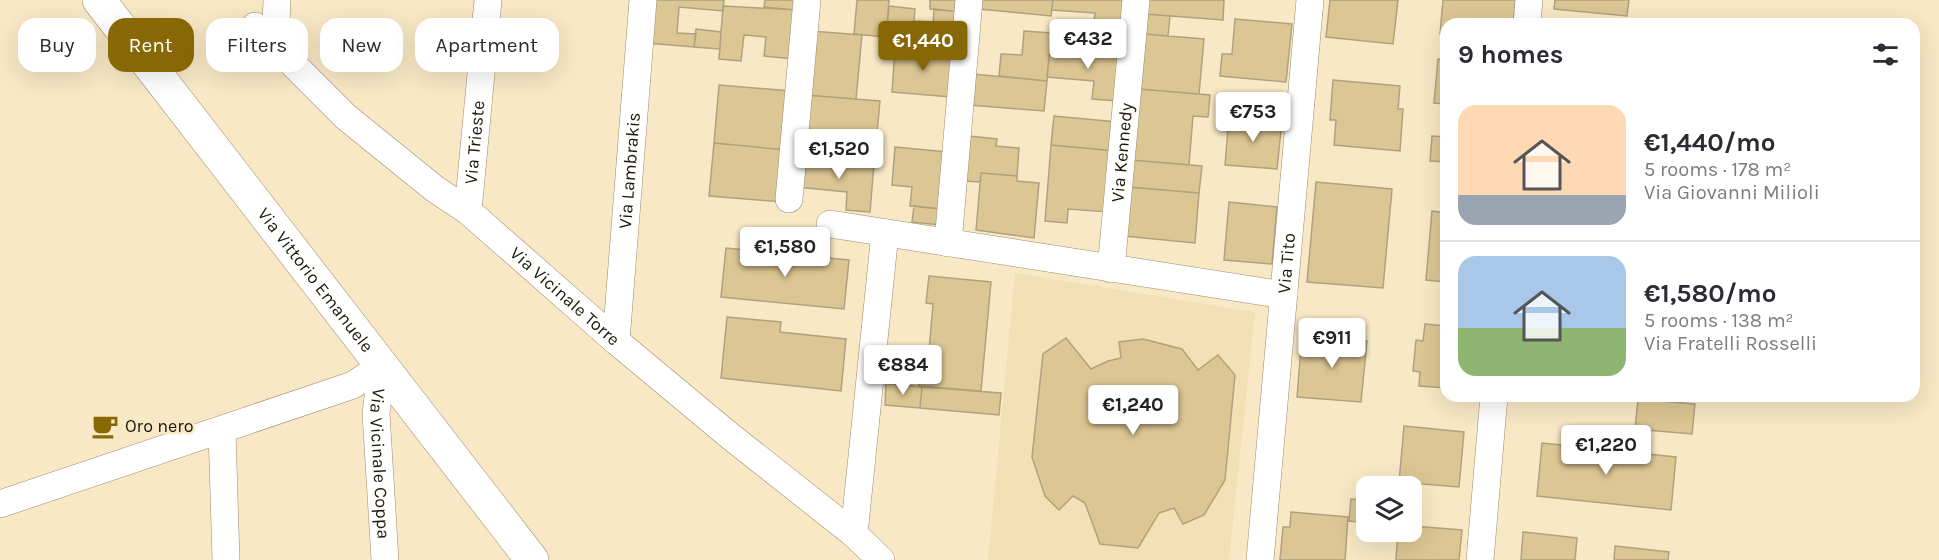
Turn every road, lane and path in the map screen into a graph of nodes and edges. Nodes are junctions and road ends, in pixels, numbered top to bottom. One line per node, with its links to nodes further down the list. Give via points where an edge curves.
1 (99, 0): 21 (street, Via Vittorio Emanuele)
2 (277, 0): 10 (street)
3 (488, 0): 14 (street, Via Trieste)
4 (643, 0): 20 (street, Via Lambrakis)
5 (807, 0): 13 (street)
6 (969, 0): 17 (street)
7 (1136, 0): 18 (street, Via Kennedy)
8 (1310, 0): 19 (street, Via Tito)
9 (1529, 0): 11 (street)
10 (276, 18)
11 (1528, 18)
12 (301, 72): 14 (street, Via Vicinale Torre, via 346,117)
13 (789, 198)
14 (468, 211): 20 (street, Via Vicinale Torre)
15 (831, 224): 16 (street)
16 (885, 233): 17 (street); 25 (street)
17 (948, 243): 18 (street)
18 (1111, 269): 19 (street)
19 (1284, 295): 30 (street, Via Tito)
20 (616, 341): 25 (street, Via Vicinale Torre)
21 (382, 366): 23 (street, via 353,385); 27 (street, Via Vicinale Coppa, via 376,413); 28 (street, Via Vittorio Emanuele)
22 (1493, 402): 31 (street)
23 (222, 430): 24 (street); 26 (street)
24 (0, 504)
25 (854, 534): 29 (street, Via Vicinale Torre)
26 (226, 560)
27 (385, 560)
28 (531, 560)
29 (881, 560)
30 (1260, 560)
31 (1480, 560)

